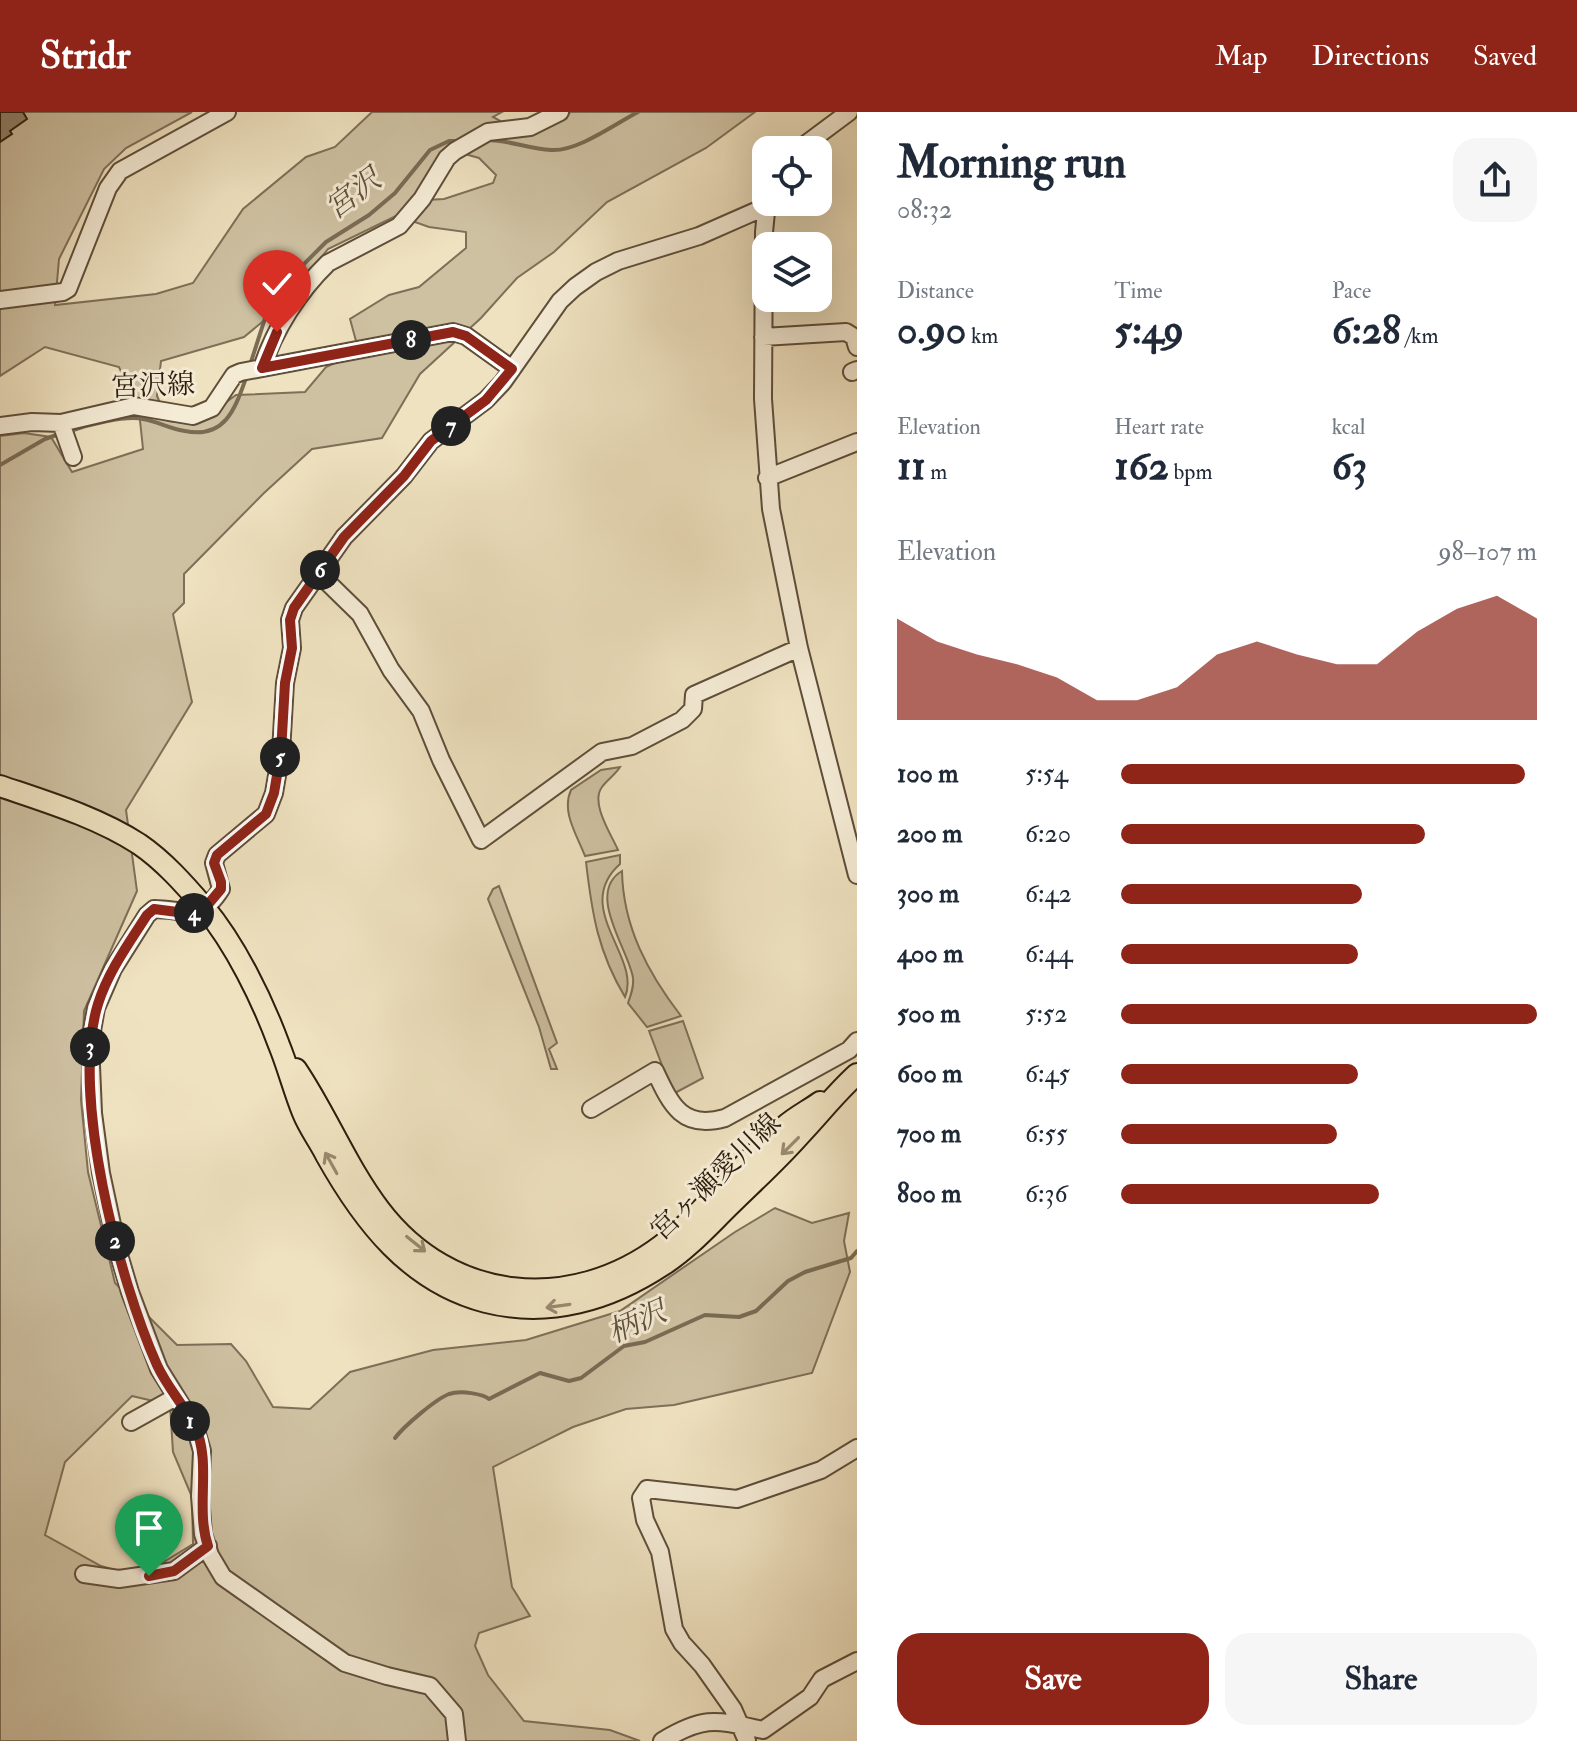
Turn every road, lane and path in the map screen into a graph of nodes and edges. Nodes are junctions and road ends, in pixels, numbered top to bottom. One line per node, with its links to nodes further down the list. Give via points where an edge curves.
1 (227, 112): 7 (street, via 120,171 108,188 68,289)
2 (560, 112): 10 (street, via 530,127 488,132 447,158 399,226 318,272 277,332)
3 (849, 112): 4 (street)
4 (817, 136)
5 (752, 211): 11 (street, via 699,236 596,272 560,301)
6 (766, 216): 8 (street)
7 (0, 300)
8 (763, 337): 9 (street, via 846,332); 16 (street)
9 (857, 347)
10 (262, 368): 11 (street, via 453,332); 12 (street, 宮沢線, via 234,375 212,408 201,414 134,406)
11 (512, 369): 17 (street, via 486,400 431,441)
12 (61, 423): 13 (street, 宮沢線); 15 (street)
13 (0, 426)
14 (857, 442): 16 (street)
15 (73, 457)
16 (767, 478): 18 (street)
17 (318, 573): 18 (street, via 360,614 421,711 481,840 602,752 632,746 682,720 693,709 694,695); 21 (street, via 290,620 292,648 274,793 266,814 217,855 221,889)
18 (799, 648): 20 (street)
19 (0, 786): 21 (main road, 宮ヶ瀬愛川線, via 108,826 172,872)
20 (857, 875)
21 (205, 908): 23 (main road, 宮ヶ瀬愛川線, via 239,960 278,1042 303,1114 352,1201 405,1259 469,1297 507,1307 551,1308 630,1285 699,1236); 25 (street, via 193,914 154,909 147,915 103,987 90,1042 93,1113 117,1248 145,1336)
22 (857, 1041): 24 (street, via 796,1080 712,1122 680,1114 655,1071)
23 (849, 1081)
24 (591, 1109)
25 (174, 1398): 26 (street); 28 (street, via 195,1427 202,1451 200,1496)
26 (131, 1422)
27 (857, 1448): 31 (street, via 821,1470 737,1499 647,1489 641,1498 660,1552 674,1629 718,1687)
28 (208, 1546): 29 (street, via 174,1571 119,1579); 32 (street, via 223,1577 345,1663 430,1686 454,1714)
29 (84, 1574)
30 (857, 1661): 31 (street, via 822,1679 810,1697 763,1730)
31 (744, 1733): 33 (street, via 718,1720 685,1727)
32 (457, 1741)
33 (662, 1741)

